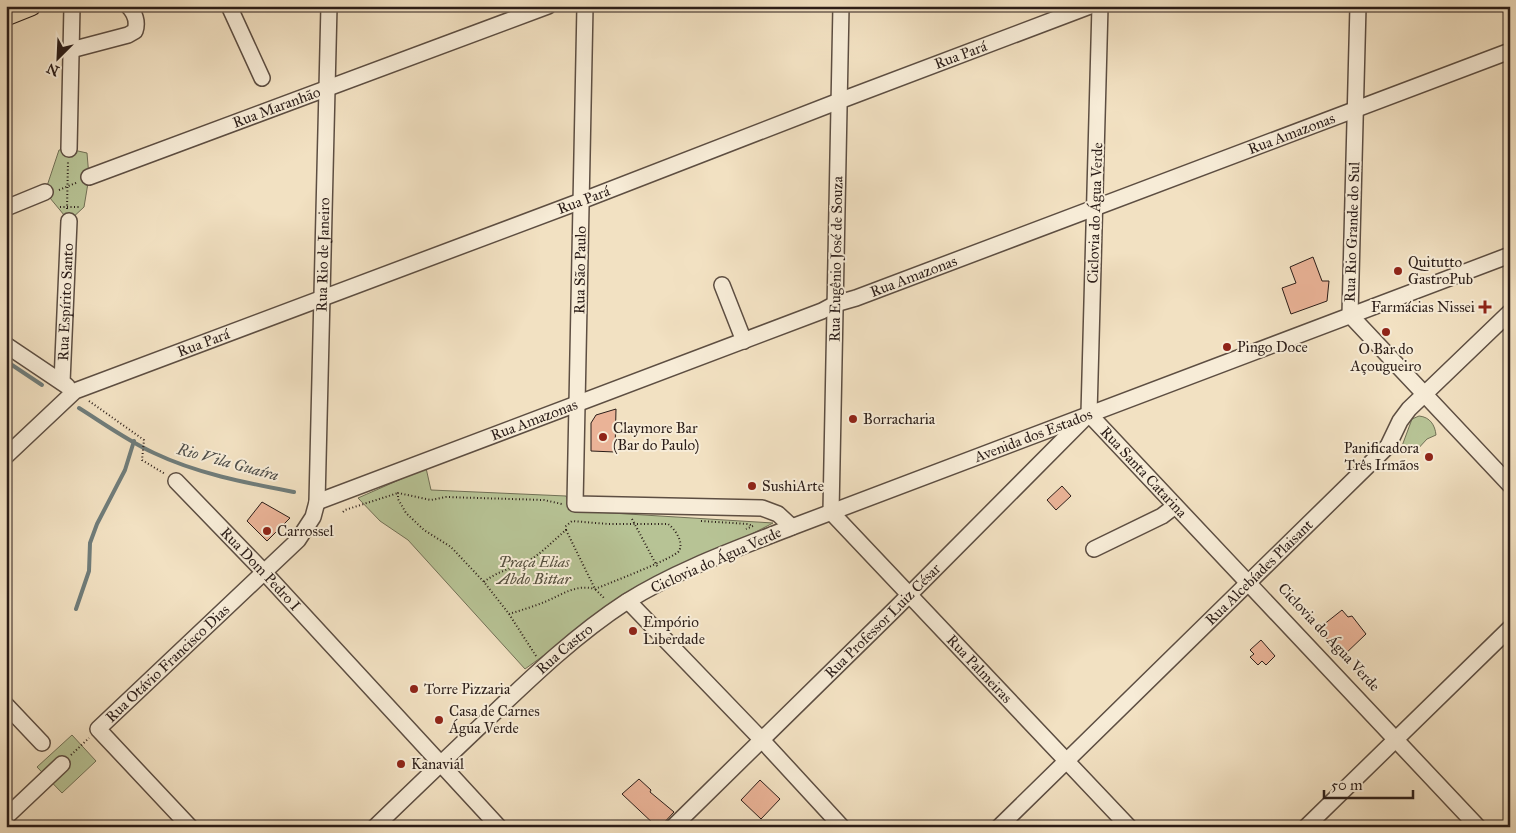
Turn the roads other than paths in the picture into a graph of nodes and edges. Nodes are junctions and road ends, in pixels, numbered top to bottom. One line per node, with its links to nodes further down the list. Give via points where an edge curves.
1 (31, 6): 12 (main road)
2 (72, 6): 13 (street)
3 (128, 6): 13 (street, via 137,24 135,31 128,36)
4 (229, 6): 15 (street)
5 (329, 6): 16 (street, Rua Rio de Janeiro)
6 (548, 6): 16 (street, Rua Maranhão)
7 (585, 6): 22 (street, Rua São Paulo)
8 (841, 6): 17 (street, Rua Eugênio José de Souza)
9 (1090, 6): 17 (street, Rua Pará)
10 (1100, 6): 23 (street, Rua Santa Catarina)
11 (1358, 6): 18 (street, Rua Rio Grande do Sul)
12 (6, 16)
13 (71, 50): 19 (street)
14 (1510, 51): 18 (street, Rua Amazonas)
15 (262, 78)
16 (327, 89): 20 (street, Rua Maranhão); 28 (street, Rua Rio de Janeiro)
17 (839, 101): 22 (street, Rua Pará); 29 (street, Rua Eugênio José de Souza)
18 (1356, 109): 23 (street, Rua Amazonas); 31 (street, Rua Rio Grande do Sul)
19 (68, 149)
20 (89, 177)
21 (45, 192): 24 (street)
22 (581, 201): 28 (street, Rua Pará); 37 (street, Rua São Paulo)
23 (1096, 207): 29 (street, Rua Amazonas); 38 (street, Rua Santa Catarina)
24 (6, 208)
25 (69, 221): 34 (street, Rua Espírito Santo)
26 (1510, 255): 31 (street, Avenida dos Estados)
27 (722, 285): 32 (street)
28 (322, 298): 35 (street, Rua Pará); 42 (street, Rua Rio de Janeiro)
29 (835, 304): 32 (street, Rua Amazonas); 44 (street, Rua Eugênio José de Souza)
30 (1510, 312): 36 (street, Rua Alcebíades Plaisant)
31 (1350, 315): 36 (street, Rua Rio Grande do Sul); 38 (street, Avenida dos Estados)
32 (744, 341): 37 (street, Rua Amazonas)
33 (6, 345): 34 (street)
34 (62, 382): 35 (street)
35 (75, 391): 39 (street)
36 (1423, 394): 41 (street, Rua Rio Grande do Sul); 48 (street, Rua Alcebíades Plaisant, via 1400,422 1388,446)
37 (577, 404): 42 (street, Rua Amazonas); 45 (street, Rua São Paulo, via 570,511 762,508 778,514)
38 (1090, 414): 43 (street, Rua Santa Catarina); 44 (street, Avenida dos Estados); 49 (street, Rua Professor Luiz César)
39 (6, 456)
40 (176, 481): 47 (street, Rua Dom Pedro I)
41 (1510, 485)
42 (317, 502): 47 (street, Rua Otávio Francisco Dias, via 305,531)
43 (1175, 506): 46 (street, via 1162,516); 48 (street, Rua Santa Catarina)
44 (831, 512): 45 (street, Avenida dos Estados); 49 (street, Rua Palmeiras)
45 (792, 527): 50 (street, Rua Castro, via 686,571)
46 (1094, 549)
47 (264, 572): 58 (street, Rua Dom Pedro I); 61 (street, Rua Otávio Francisco Dias, via 98,729)
48 (1248, 584): 54 (street, Rua Santa Catarina); 56 (street, Rua Alcebíades Plaisant)
49 (909, 594): 53 (street, Rua Professor Luiz César); 56 (street, Rua Palmeiras)
50 (628, 602): 53 (street); 58 (street, Rua Castro, via 558,652)
51 (1510, 628): 54 (street)
52 (6, 705): 55 (street)
53 (761, 739): 64 (street, Rua Professor Luiz César); 65 (street)
54 (1396, 739): 67 (street); 68 (street, Rua Santa Catarina)
55 (42, 743)
56 (1067, 761): 60 (street, Rua Palmeiras); 66 (street, Rua Alcebíades Plaisant)
57 (62, 764): 59 (street)
58 (441, 764): 62 (street, Rua Castro); 63 (street, Rua Dom Pedro I)
59 (6, 817)
60 (1126, 826)
61 (190, 827)
62 (375, 827)
63 (499, 827)
64 (672, 827)
65 (842, 827)
66 (999, 827)
67 (1306, 827)
68 (1478, 827)

